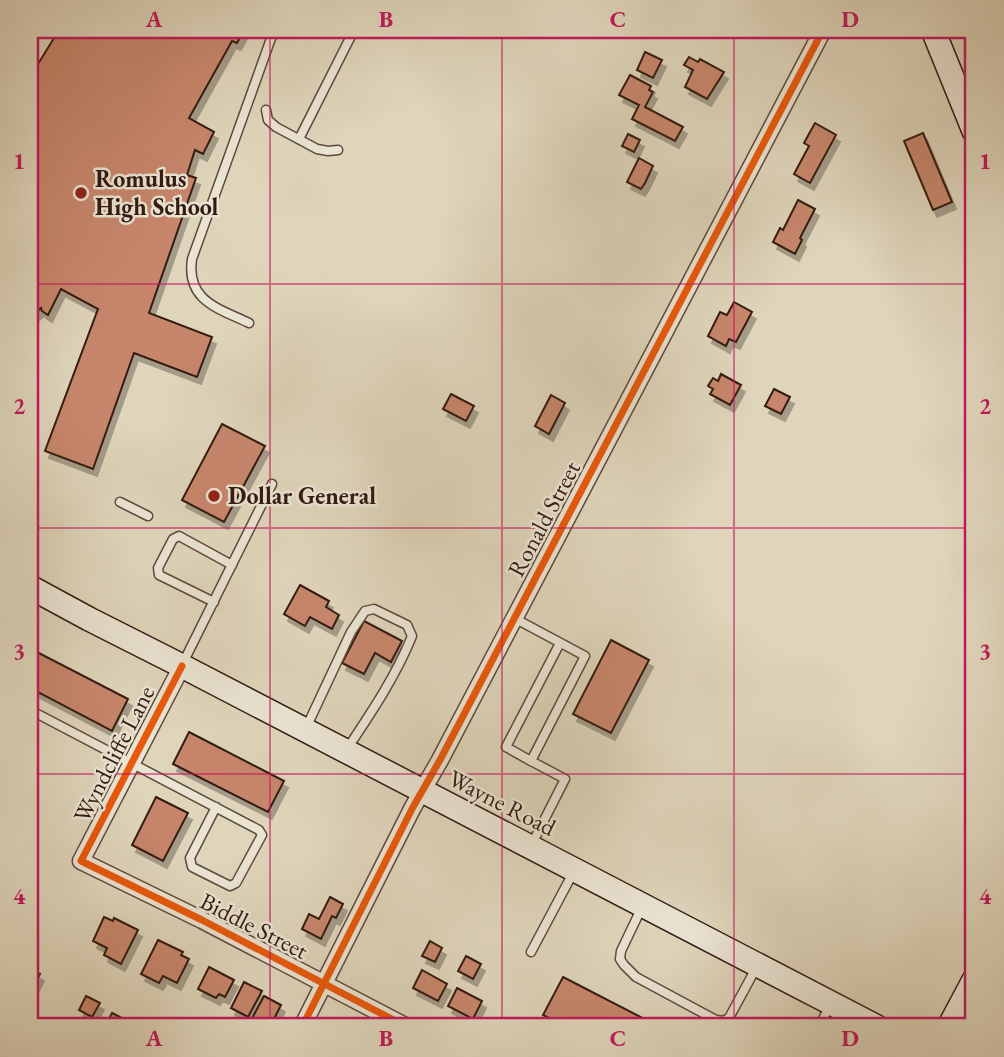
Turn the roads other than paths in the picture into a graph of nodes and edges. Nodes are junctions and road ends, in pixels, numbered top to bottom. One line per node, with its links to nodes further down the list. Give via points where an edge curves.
1 (274, 30): 10 (lane, via 190,271 201,299)
2 (354, 30): 8 (lane)
3 (823, 30): 17 (street, Ronald Street)
4 (933, 30): 5 (main road)
5 (969, 101): 7 (main road)
6 (266, 110): 8 (lane, via 268,120)
7 (974, 131)
8 (299, 139): 9 (lane, via 317,149)
9 (338, 150)
10 (249, 323)
11 (272, 484): 14 (lane)
12 (120, 502): 13 (lane)
13 (148, 516)
14 (232, 565): 16 (lane); 16 (lane, via 179,536 173,538 158,568 159,575)
15 (30, 587): 19 (main road, Wayne Road)
16 (214, 602): 19 (lane)
17 (514, 618): 18 (lane); 25 (street, Ronald Street)
18 (560, 643): 23 (lane, via 506,747); 23 (lane, via 585,656)
19 (182, 666): 21 (main road, Wayne Road); 24 (street, Wyndcliffe Lane)
20 (30, 710): 24 (lane)
21 (304, 730): 22 (main road, Wayne Road); 22 (lane, via 351,632 366,611 374,609 407,625 412,636 404,657)
22 (346, 751): 25 (main road, Wayne Road)
23 (531, 761): 27 (lane, via 565,779)
24 (132, 762): 26 (lane); 28 (street, Wyndcliffe Lane)
25 (423, 792): 27 (main road, Wayne Road); 34 (street, Ronald Street)
26 (216, 807): 26 (lane, via 262,835 236,883 229,886 192,867 190,858)
27 (530, 847): 29 (main road, Wayne Road)
28 (82, 861): 34 (street, Biddle Street)
29 (574, 870): 30 (main road, Wayne Road); 31 (lane)
30 (643, 906): 32 (main road, Wayne Road); 36 (lane, via 621,951 624,965 636,977)
31 (531, 952)
32 (757, 965): 35 (main road, Wayne Road); 36 (lane)
33 (974, 980): 41 (main road)
34 (324, 984): 37 (street, Ronald Street); 38 (street, Biddle Street)
35 (831, 1004): 39 (lane); 40 (main road, Wayne Road)
36 (729, 1023)
37 (302, 1027)
38 (407, 1027)
39 (819, 1027)
40 (877, 1027)
41 (949, 1027)

